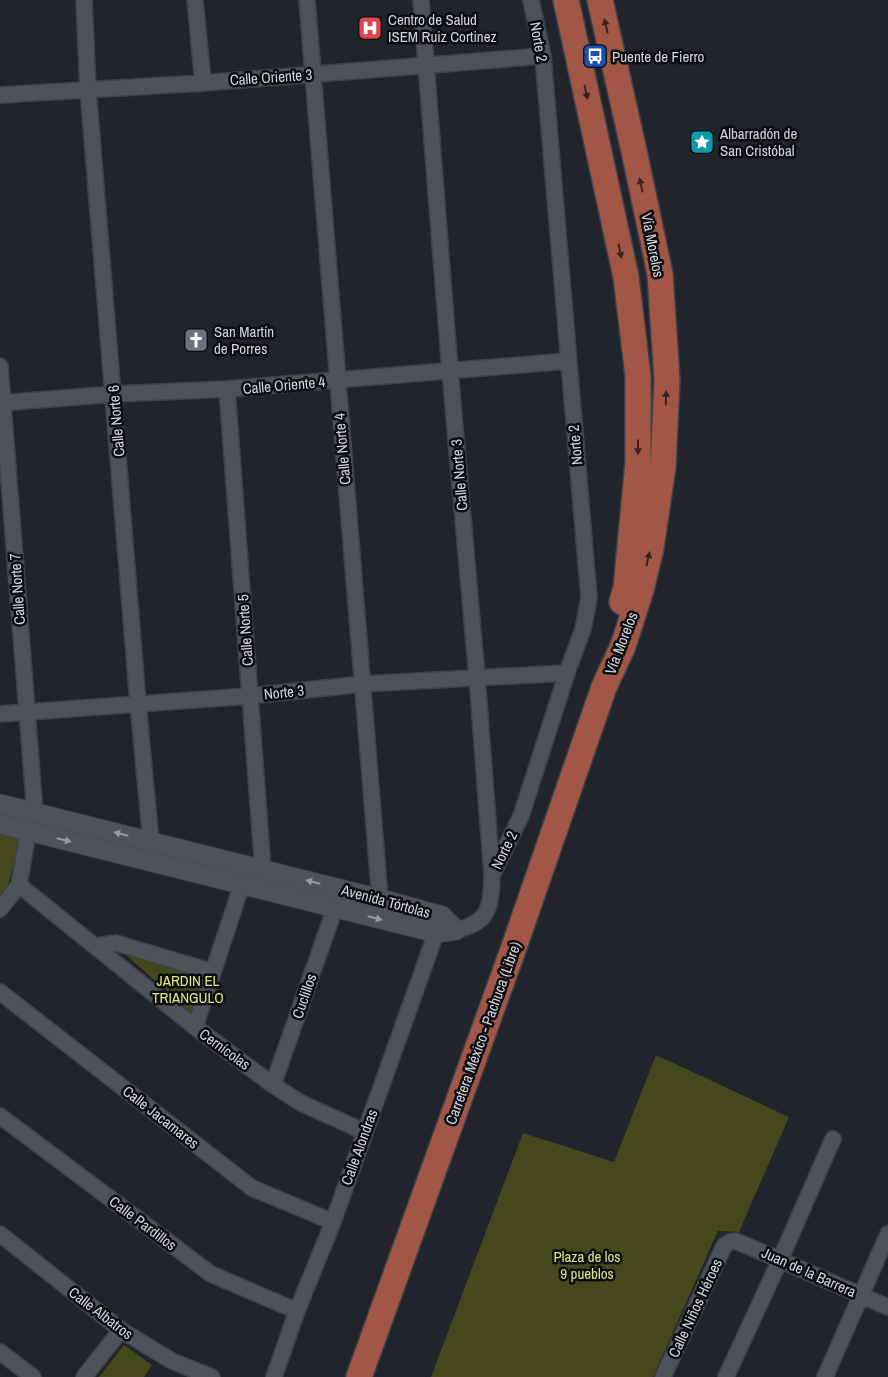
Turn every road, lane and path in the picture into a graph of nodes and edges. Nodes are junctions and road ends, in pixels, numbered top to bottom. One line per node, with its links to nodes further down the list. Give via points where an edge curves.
1 (84, 0): 12 (street, Calle Norte 6)
2 (195, 0): 11 (street)
3 (307, 0): 10 (street, Calle Norte 4)
4 (421, 0): 9 (street, Calle Norte 3)
5 (531, 0): 8 (street, Norte 2)
6 (566, 0): 24 (main road, Vía Morelos, one-way to 24, via 626,277 638,376 638,462 626,588)
7 (600, 0): 24 (main road, Vía Morelos, one-way to 7, via 623,646 651,548 663,467 666,380 660,274)
8 (542, 56): 9 (street, Calle Oriente 3); 14 (street, Norte 2)
9 (426, 65): 10 (street, Calle Oriente 3); 16 (street, Calle Norte 3)
10 (313, 74): 11 (street, Calle Oriente 3); 17 (street, Calle Norte 4)
11 (203, 82): 12 (street, Calle Oriente 3)
12 (88, 89): 13 (street, Calle Oriente 3); 19 (street, Calle Norte 6)
13 (0, 95)
14 (568, 361): 16 (street, Calle Oriente 4); 21 (street, Norte 2, via 589,598 584,629)
15 (0, 366): 20 (street, Calle Norte 7)
16 (450, 371): 17 (street, Calle Oriente 4); 22 (street, Calle Norte 3)
17 (337, 380): 18 (street, Calle Oriente 4); 23 (street, Calle Norte 4)
18 (227, 389): 19 (street, Calle Oriente 4); 25 (street, Calle Norte 5)
19 (114, 394): 20 (street, Calle Oriente 4); 26 (street, Calle Norte 6)
20 (2, 402): 27 (street, Calle Norte 7)
21 (567, 673): 22 (street, Norte 3); 35 (street, Norte 2, via 520,816)
22 (477, 677): 23 (street, Norte 3); 35 (street, Calle Norte 3)
23 (362, 684): 25 (street, Norte 3); 38 (street, Calle Norte 4)
24 (604, 687): 65 (main road, Carretera México - Pachuca (Libre))
25 (250, 696): 26 (street, Norte 3); 34 (street, Calle Norte 5)
26 (138, 703): 27 (street, Norte 3); 33 (street, Calle Norte 6)
27 (26, 712): 28 (street, Norte 3); 30 (street, Calle Norte 7)
28 (0, 714)
29 (0, 804): 30 (street, Avenida Tórtolas)
30 (35, 813): 33 (street, Avenida Tórtolas, one-way to 30)
31 (0, 824): 32 (street, Avenida Tórtolas)
32 (28, 832): 36 (street, Avenida Tórtolas, one-way to 36); 37 (street)
33 (152, 842): 34 (street, Avenida Tórtolas)
34 (263, 870): 38 (street, Avenida Tórtolas, one-way to 34)
35 (492, 875): 42 (street, Calle Norte 3, via 488,910 477,924)
36 (242, 884): 39 (street, Avenida Tórtolas); 44 (street)
37 (19, 885): 40 (street); 43 (street, Cernícolas)
38 (380, 899): 41 (street, Avenida Tórtolas)
39 (335, 908): 41 (street, Avenida Tórtolas, one-way to 41); 47 (street, Cuclillos)
40 (0, 909)
41 (439, 925): 42 (street, Avenida Tórtolas); 49 (street, Calle Alondras)
42 (456, 930)
43 (96, 946): 44 (street, via 116,943); 46 (street, Cernícolas)
44 (213, 972): 46 (street)
45 (0, 992): 51 (street, Calle Jacamares, via 252,1188)
46 (196, 1027): 47 (street, Cernícolas)
47 (274, 1085): 49 (street, Cernícolas, via 301,1103)
48 (0, 1116): 58 (street, Calle Pardillos, via 211,1274)
49 (365, 1132): 51 (street, Calle Alondras)
50 (832, 1139): 55 (street)
51 (333, 1222): 58 (street, Calle Alondras)
52 (0, 1234): 59 (street, Calle Albatros)
53 (888, 1234): 56 (street)
54 (730, 1242): 55 (street, Juan de la Barrera, via 736,1241); 66 (street, Calle Niños Héroes, via 724,1246)
55 (780, 1260): 56 (street, Juan de la Barrera); 67 (street)
56 (861, 1295): 57 (street, Juan de la Barrera); 68 (street)
57 (888, 1307)
58 (297, 1310): 64 (street, Calle Alondras)
59 (121, 1330): 62 (street); 63 (street, Calle Albatros, via 172,1361)
60 (0, 1352): 61 (street)
61 (33, 1377)
62 (84, 1377)
63 (212, 1377)
64 (274, 1377)
65 (359, 1377)
66 (663, 1377)
67 (726, 1377)
68 (825, 1377)

